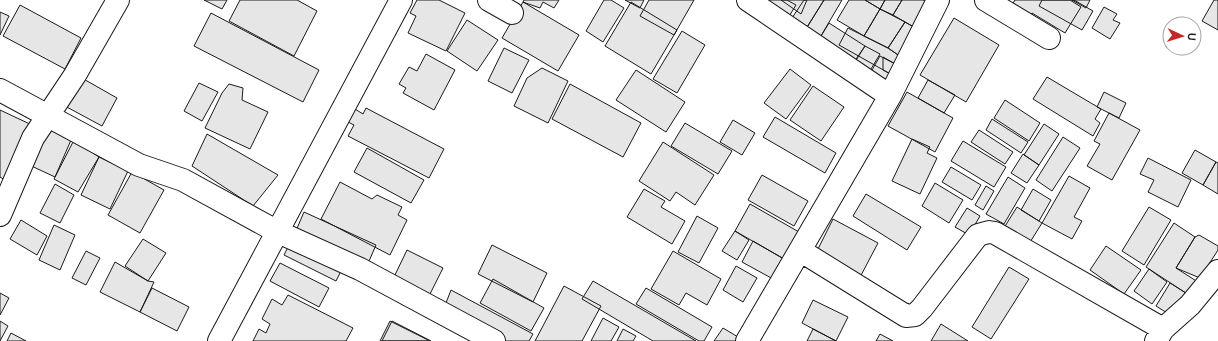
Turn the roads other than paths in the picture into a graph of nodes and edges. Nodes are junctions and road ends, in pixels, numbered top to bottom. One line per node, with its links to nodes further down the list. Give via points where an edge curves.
1 (118, 0): 11 (street)
2 (401, 0): 13 (street)
3 (489, 0): 7 (street)
4 (748, 0): 10 (street)
5 (938, 0): 10 (street)
6 (986, 0): 8 (street)
7 (512, 13)
8 (1049, 38)
9 (0, 90): 11 (street)
10 (890, 96): 14 (street)
11 (48, 116): 12 (street, via 32,138); 13 (street, via 139,165 183,180)
12 (0, 215)
13 (276, 231): 17 (street); 18 (street, via 360,269)
14 (801, 251): 16 (street, via 906,316 915,315 922,308 978,235 995,233); 19 (street)
15 (1218, 271): 16 (street, via 1190,305)
16 (1159, 335)
17 (219, 341)
18 (494, 341)
19 (747, 341)

